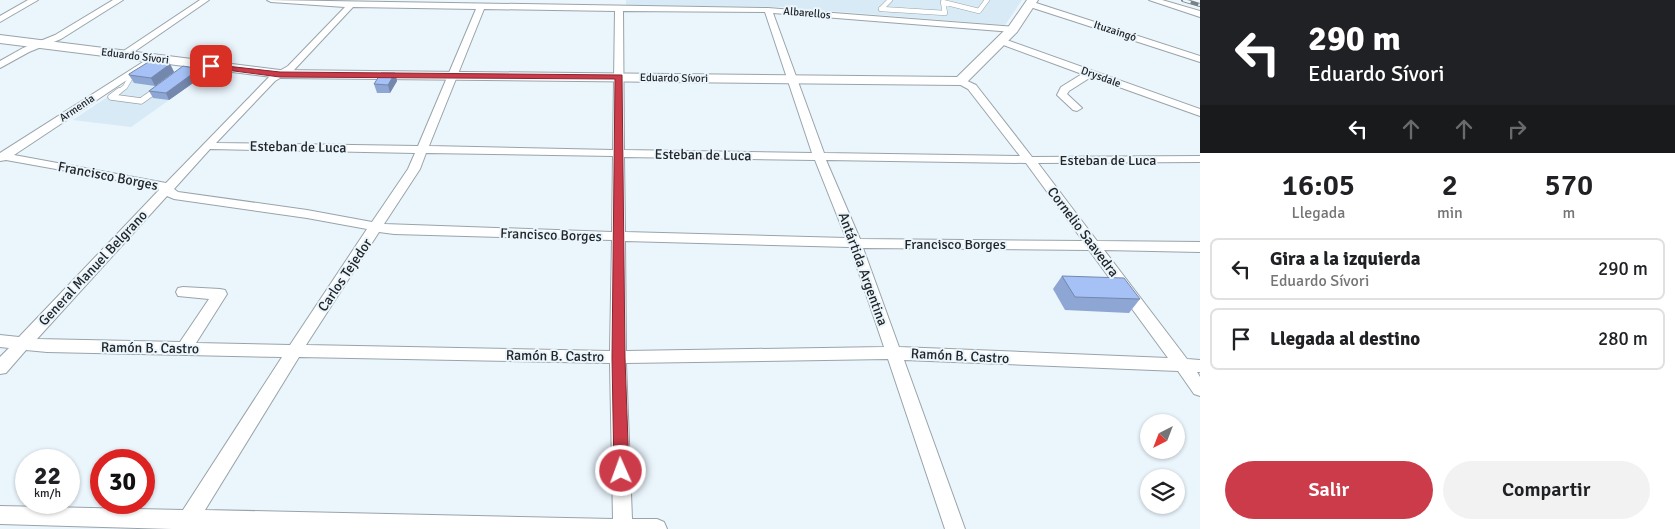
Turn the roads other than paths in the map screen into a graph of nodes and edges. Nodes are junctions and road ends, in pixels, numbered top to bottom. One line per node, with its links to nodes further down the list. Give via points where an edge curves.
1 (34, 0): 15 (street)
2 (119, 0): 19 (street)
3 (205, 0): 20 (street)
4 (271, 0): 9 (street, Albarellos)
5 (890, 0): 6 (lane, via 881,9 945,13 943,2 979,11)
6 (987, 0)
7 (1152, 0): 14 (street)
8 (1032, 2): 16 (street); 22 (street, Ituzaingó)
9 (353, 3): 11 (street, Albarellos); 27 (street, General Manuel Belgrano, via 291,68)
10 (509, 3): 11 (street, Albarellos); 12 (street, Albarellos)
11 (481, 7): 28 (street, Carlos Tejedor)
12 (619, 8): 13 (street, Albarellos); 29 (street)
13 (768, 10): 16 (street, Albarellos); 30 (street, Antártida Argentina)
14 (1200, 14)
15 (0, 19)
16 (1013, 30): 18 (street)
17 (0, 39): 19 (street, Eduardo Sívori)
18 (1001, 41): 26 (street, Drysdale); 31 (street)
19 (43, 44): 20 (street, Eduardo Sívori); 23 (street)
20 (125, 54): 21 (street, Eduardo Sívori)
21 (154, 58): 24 (street, Eduardo Sívori); 25 (street, Armenia)
22 (1200, 59)
23 (0, 65)
24 (190, 66): 27 (street, Eduardo Sívori)
25 (136, 69): 32 (lane, via 125,87 111,97 141,101); 39 (street, Armenia)
26 (1090, 73): 33 (street, via 1065,89 1062,95); 34 (street, Drysdale)
27 (280, 74): 28 (street, Eduardo Sívori); 35 (street, General Manuel Belgrano)
28 (453, 75): 29 (street, Eduardo Sívori); 36 (street, Carlos Tejedor)
29 (619, 76): 30 (street, Eduardo Sívori); 37 (street)
30 (793, 80): 31 (street, Eduardo Sívori); 38 (street, Antártida Argentina)
31 (960, 81): 41 (street, Cornelio Saavedra, via 972,87)
32 (162, 86)
33 (1077, 108)
34 (1200, 113)
35 (207, 146): 36 (street, Esteban de Luca); 42 (street, General Manuel Belgrano)
36 (423, 149): 37 (street, Esteban de Luca); 43 (street, Carlos Tejedor)
37 (619, 154): 38 (street, Esteban de Luca); 44 (street)
38 (819, 156): 41 (street, Esteban de Luca); 45 (street, Antártida Argentina)
39 (2, 157): 42 (street, Francisco Borges, via 160,184)
40 (1200, 159): 41 (street, Esteban de Luca)
41 (1029, 160): 46 (street, Cornelio Saavedra)
42 (167, 189): 43 (street, Francisco Borges, via 174,195); 50 (street, General Manuel Belgrano)
43 (377, 227): 44 (street, Francisco Borges); 52 (street, Carlos Tejedor)
44 (620, 237): 45 (street, Francisco Borges); 54 (street)
45 (854, 243): 46 (street, Francisco Borges); 53 (street, Antártida Argentina)
46 (1092, 244): 47 (street, Francisco Borges); 55 (street, Cornelio Saavedra)
47 (1200, 247)
48 (183, 292): 51 (street, via 220,294)
49 (0, 341): 50 (street, Ramón B. Castro)
50 (22, 345): 51 (street, Ramón B. Castro); 57 (street, General Manuel Belgrano)
51 (184, 349): 52 (street, Ramón B. Castro)
52 (294, 352): 54 (street, Ramón B. Castro); 60 (street, Carlos Tejedor)
53 (893, 353): 54 (street, Ramón B. Castro); 55 (street, Ramón B. Castro); 64 (street, Antártida Argentina)
54 (618, 358): 62 (street)
55 (1183, 366): 56 (street, Ramón B. Castro); 58 (street, Cornelio Saavedra)
56 (1200, 366)
57 (0, 368)
58 (1200, 389)
59 (0, 515): 60 (street)
60 (185, 524): 61 (street)
61 (533, 528): 62 (street)
62 (623, 528): 63 (street)
63 (656, 529)
64 (955, 529)

